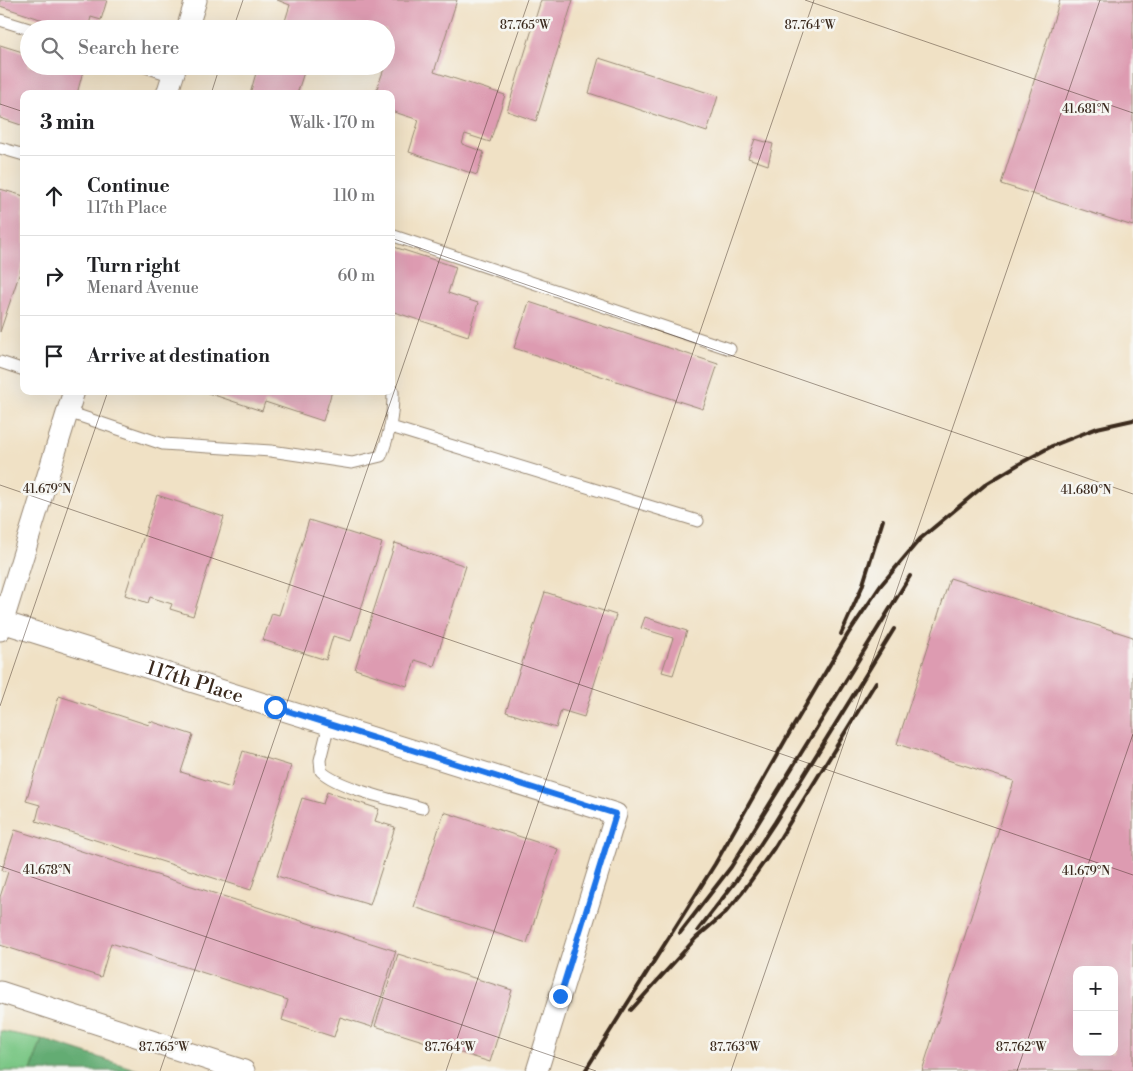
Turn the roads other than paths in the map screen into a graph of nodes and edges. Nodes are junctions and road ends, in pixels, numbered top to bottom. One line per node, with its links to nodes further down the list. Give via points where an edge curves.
1 (196, 0): 3 (street)
2 (0, 20): 4 (lane)
3 (190, 20)
4 (20, 27)
5 (0, 148): 6 (lane)
6 (20, 154)
7 (395, 236): 8 (lane)
8 (730, 350)
9 (0, 362): 10 (lane)
10 (20, 369)
11 (73, 395): 13 (street)
12 (393, 395): 14 (lane, via 394,414)
13 (68, 412): 14 (lane, via 163,444 271,450 352,463 381,456); 16 (street)
14 (390, 427): 15 (lane)
15 (698, 522)
16 (1, 626): 17 (street, 117th Place)
17 (329, 724): 18 (lane, via 320,760 320,771 326,777); 21 (street, 117th Place, via 616,814)
18 (422, 808)
19 (0, 992): 20 (street)
20 (244, 1071)
21 (537, 1071)

